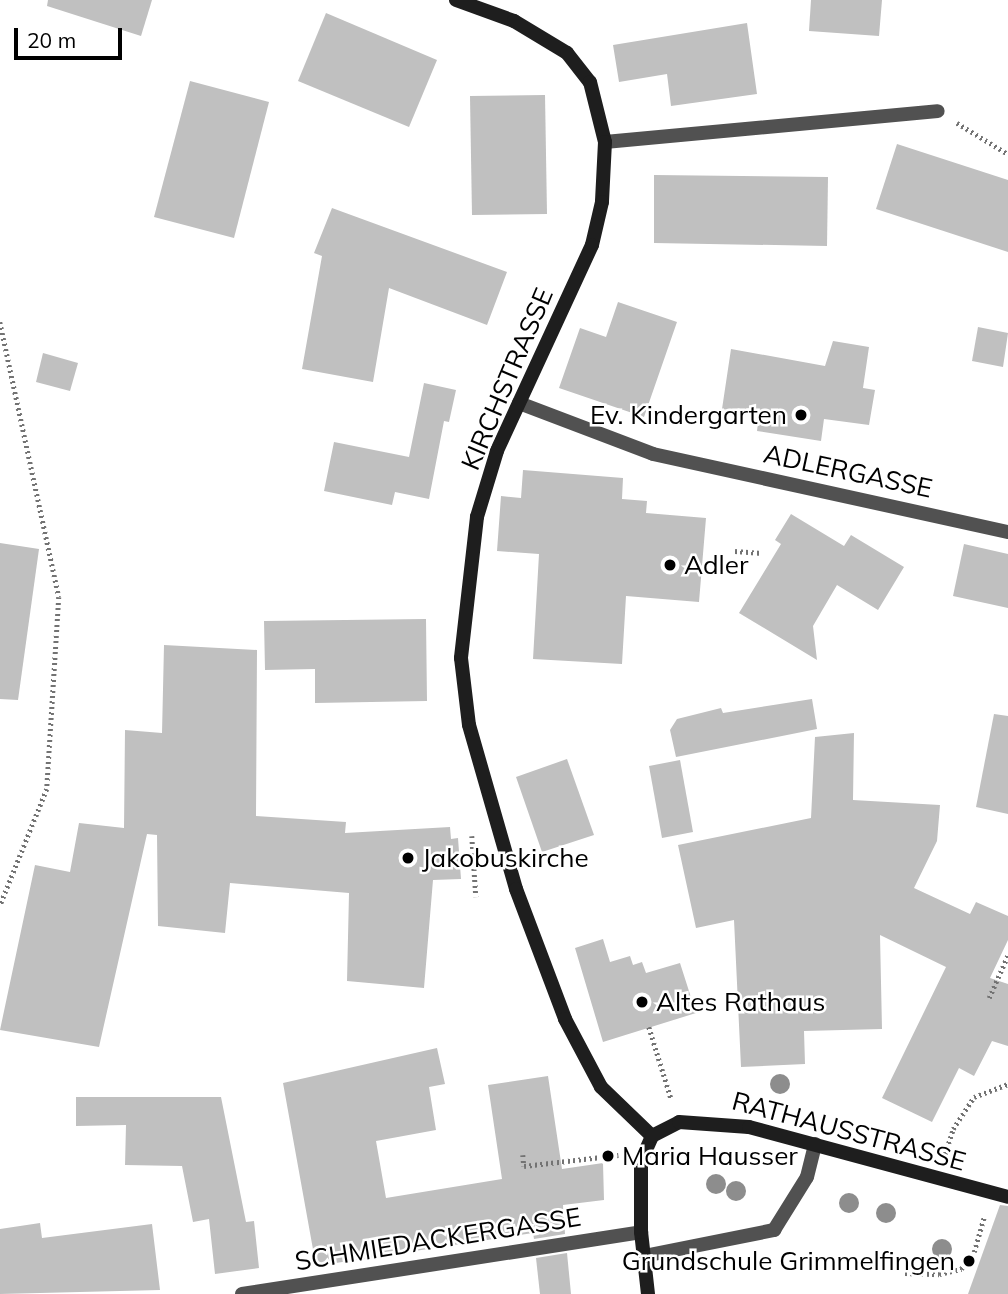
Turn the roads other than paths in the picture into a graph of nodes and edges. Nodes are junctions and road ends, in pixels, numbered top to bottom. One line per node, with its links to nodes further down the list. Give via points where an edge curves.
1 (456, 0): 3 (street, KIRCHSTRASSE, via 514,21 567,52 590,82)
2 (938, 111): 3 (street)
3 (605, 142): 4 (street, KIRCHSTRASSE, via 602,202 592,245)
4 (519, 403): 5 (street, ADLERGASSE, via 653,454); 6 (street, KIRCHSTRASSE, via 497,451 477,517 466,585 461,658 469,725 516,889 565,1019 601,1087)
5 (1008, 531)
6 (652, 1136): 7 (street, RATHAUSSTRASSE, via 679,1122 717,1121); 9 (street, via 643,1155)
7 (815, 1144): 8 (street, RATHAUSSTRASSE); 10 (street, via 807,1177 774,1230)
8 (1008, 1197)
9 (641, 1232): 10 (street); 11 (street, SCHMIEDACKERGASSE)
10 (643, 1256): 12 (street)
11 (242, 1294)
12 (648, 1294)

